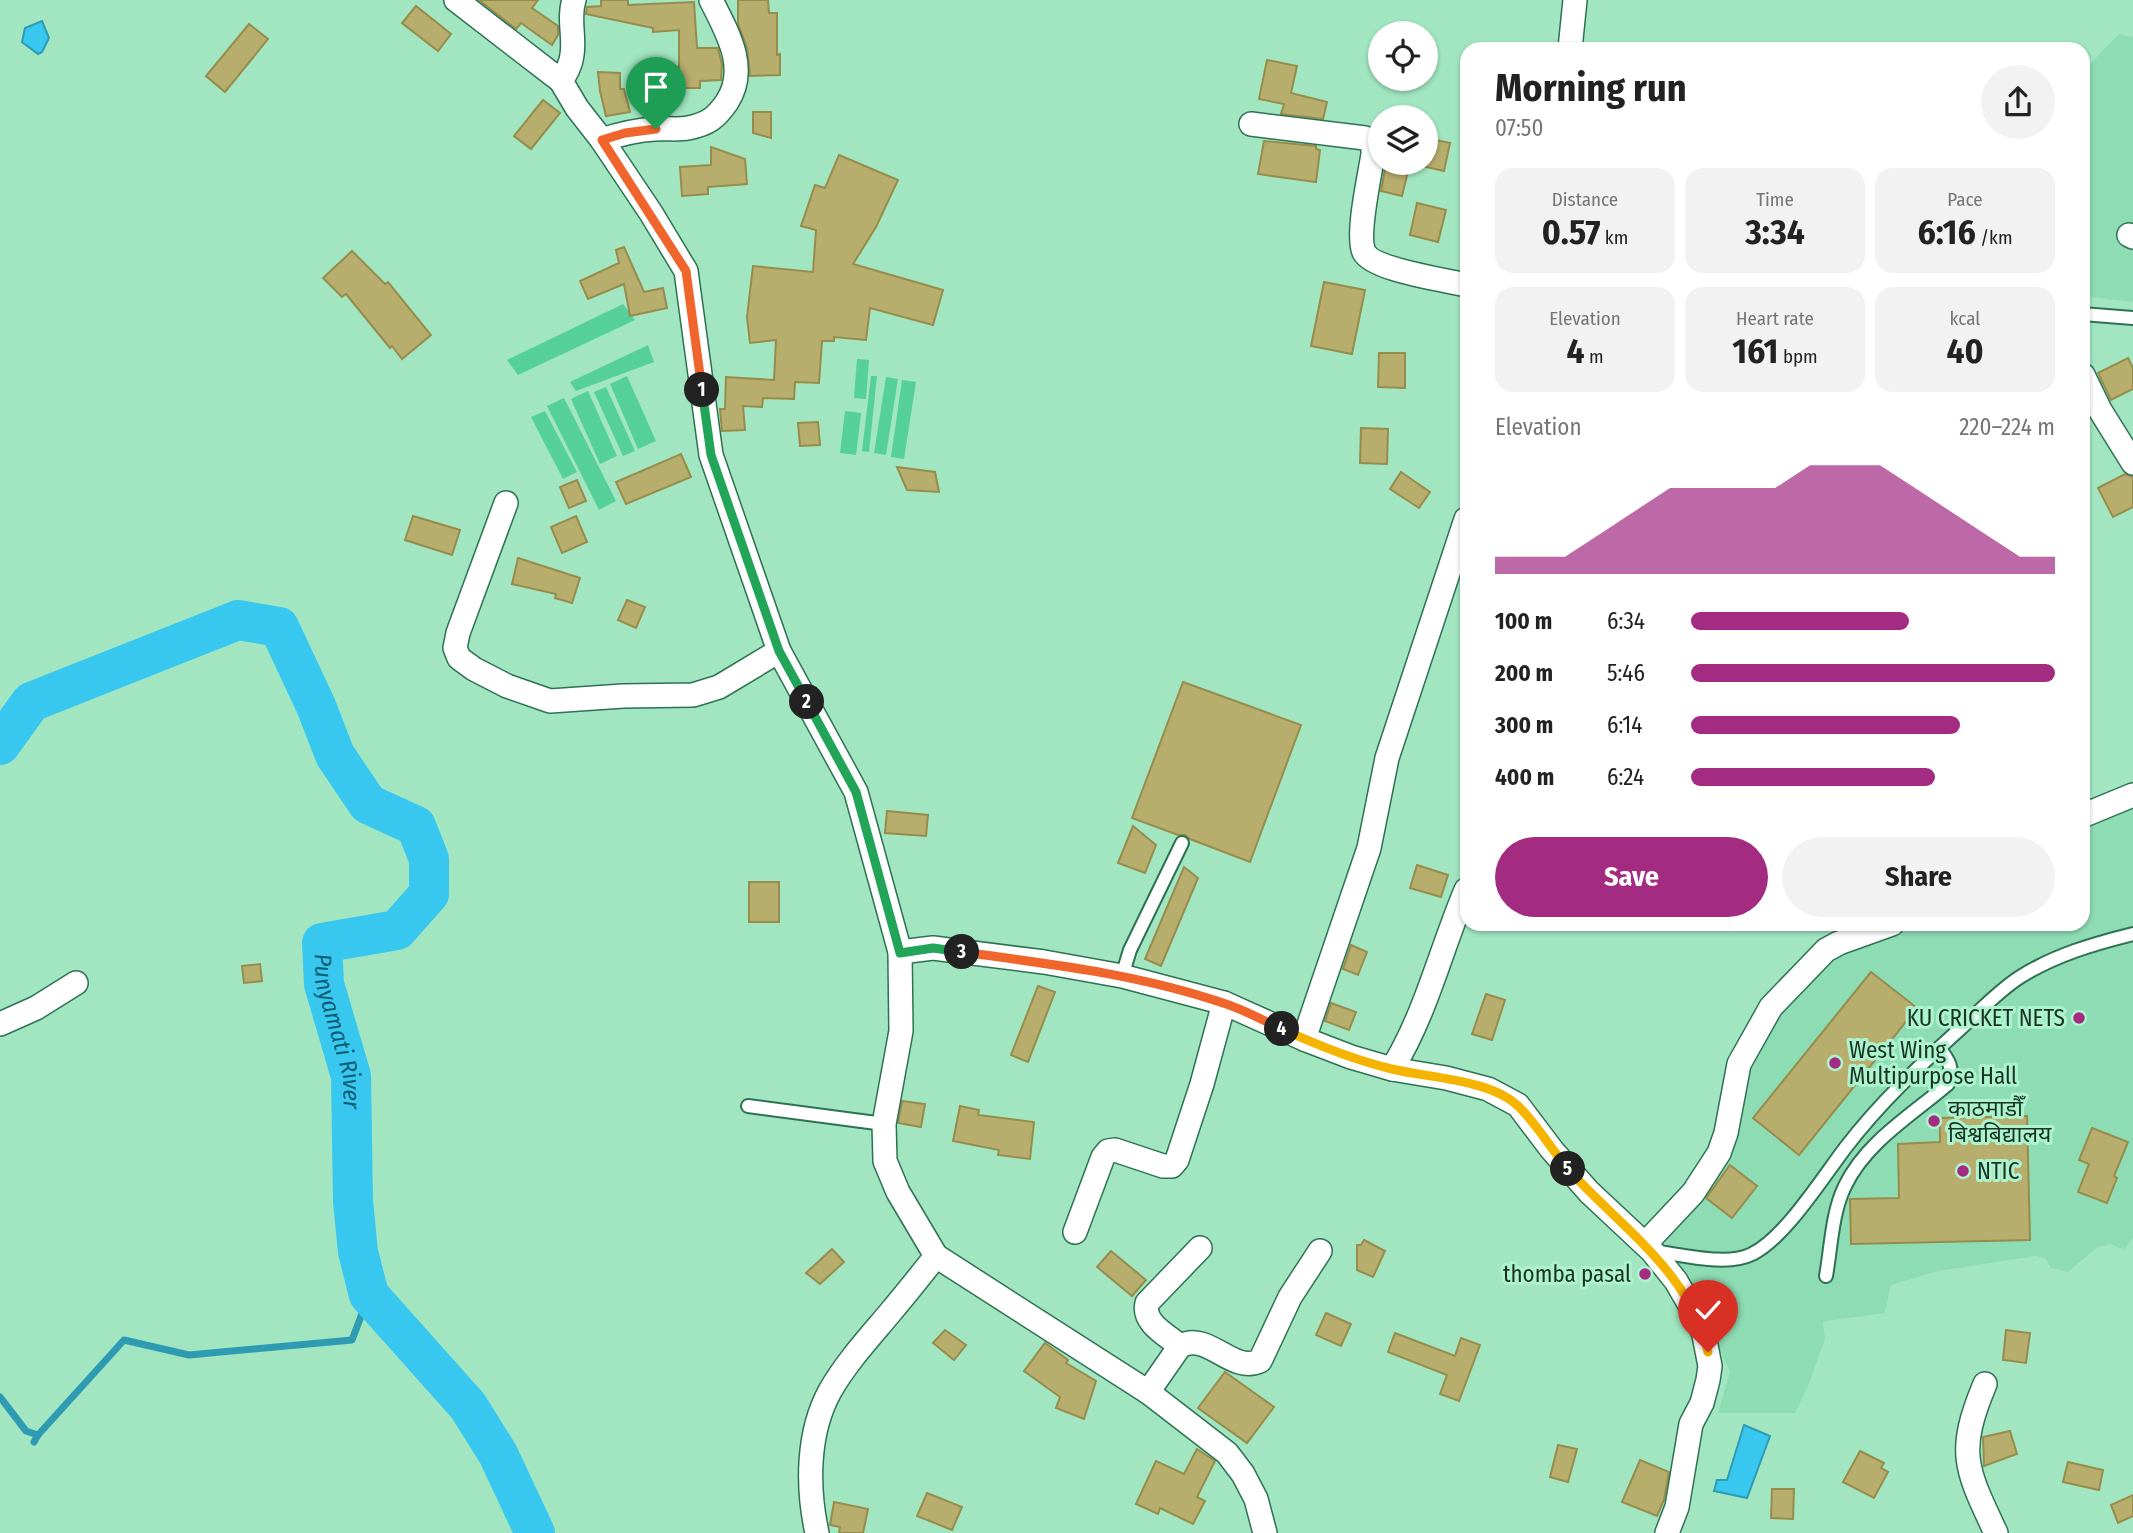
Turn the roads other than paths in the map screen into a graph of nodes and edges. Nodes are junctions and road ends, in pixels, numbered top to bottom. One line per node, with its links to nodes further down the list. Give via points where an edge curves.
1 (456, 0): 6 (street)
2 (574, 0): 6 (street, via 573,52)
3 (711, 0): 8 (street, via 738,67 734,91 723,108 709,122 685,129 625,133)
4 (1575, 0): 5 (street)
5 (1571, 42)
6 (561, 81): 8 (street)
7 (1251, 124): 9 (street, via 1373,142 1361,238 1365,254 1379,264)
8 (602, 140): 16 (street, via 686,271 711,455)
9 (1460, 284)
10 (2090, 315): 11 (lane)
11 (2133, 318)
12 (2090, 389): 13 (street)
13 (2133, 463)
14 (506, 503): 16 (street, via 455,648 459,658 474,669 550,701 693,695 719,687)
15 (1460, 537): 28 (street, via 1387,758 1369,848)
16 (779, 651): 23 (street, via 856,792)
17 (2133, 795): 18 (street)
18 (2090, 813)
19 (1182, 843): 24 (lane, via 1129,950)
20 (1460, 906): 30 (street, via 1405,1048)
21 (1872, 931): 34 (street, via 1826,950 1771,1007 1739,1064 1719,1153)
22 (2133, 934): 29 (lane, via 2091,944 2019,978)
23 (900, 953): 24 (street, via 933,948); 32 (street, via 901,1031)
24 (1122, 976): 26 (street)
25 (76, 983): 27 (street)
26 (1224, 1003): 28 (street); 33 (street, via 1177,1160 1172,1166 1163,1166 1108,1151)
27 (0, 1024)
28 (1304, 1039): 30 (street)
29 (1939, 1048): 34 (lane, via 1858,1132 1792,1218 1754,1254 1718,1259); 38 (lane, via 1950,1061 1948,1084 1891,1129 1844,1187)
30 (1392, 1069): 34 (street, via 1488,1089 1518,1105 1589,1192)
31 (748, 1106): 32 (lane)
32 (884, 1124): 37 (street, via 885,1161)
33 (1075, 1231)
34 (1649, 1247): 44 (street, via 1699,1319 1710,1366 1702,1403 1691,1424 1677,1507)
35 (1200, 1248): 39 (street, via 1147,1303 1145,1311 1148,1320)
36 (1320, 1251): 39 (street, via 1290,1297 1261,1361 1243,1365 1199,1342)
37 (936, 1256): 41 (street); 42 (street, via 829,1392 816,1425 810,1464)
38 (1826, 1276)
39 (1181, 1346): 41 (street)
40 (1985, 1384): 45 (street, via 1970,1424 1967,1462)
41 (1149, 1392): 43 (street, via 1227,1453 1256,1499)
42 (817, 1533)
43 (1265, 1533)
44 (1667, 1533)
45 (1996, 1533)

